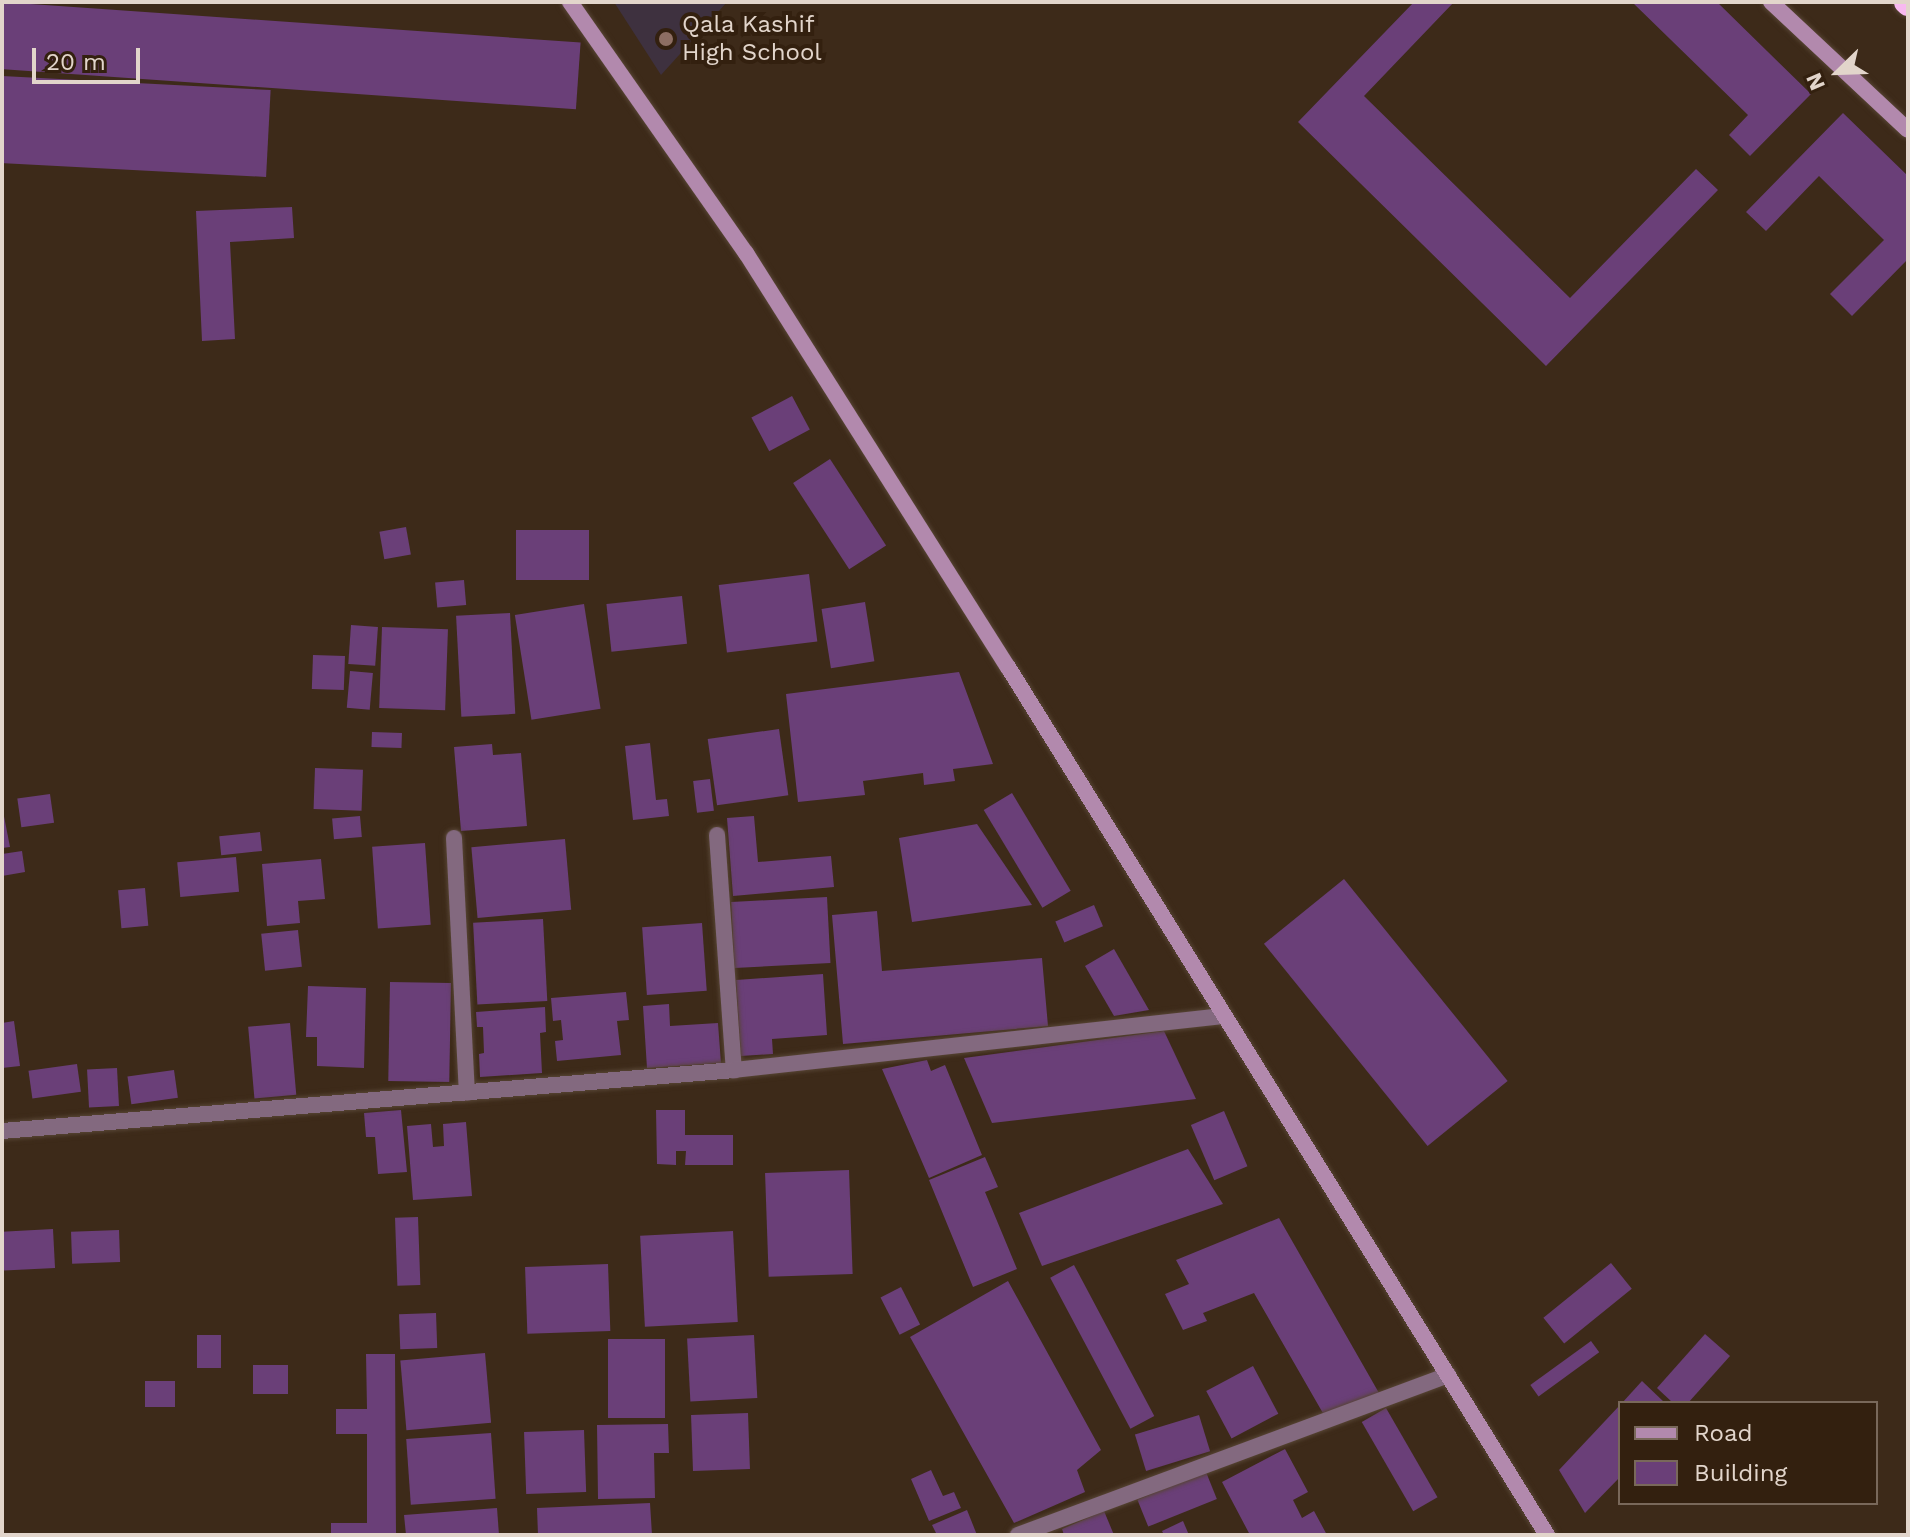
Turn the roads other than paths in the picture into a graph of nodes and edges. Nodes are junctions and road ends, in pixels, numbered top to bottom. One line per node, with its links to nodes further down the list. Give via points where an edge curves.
1 (570, 2): 6 (street, via 746,253)
2 (1771, 2): 3 (street)
3 (1908, 130)
4 (717, 835): 7 (street)
5 (454, 838): 8 (street)
6 (1224, 1016): 7 (street); 10 (street)
7 (734, 1070): 8 (street)
8 (467, 1093): 9 (street)
9 (2, 1131)
10 (1448, 1375): 11 (street); 13 (street)
11 (1048, 1530): 12 (street)
12 (1018, 1535)
13 (1547, 1535)

